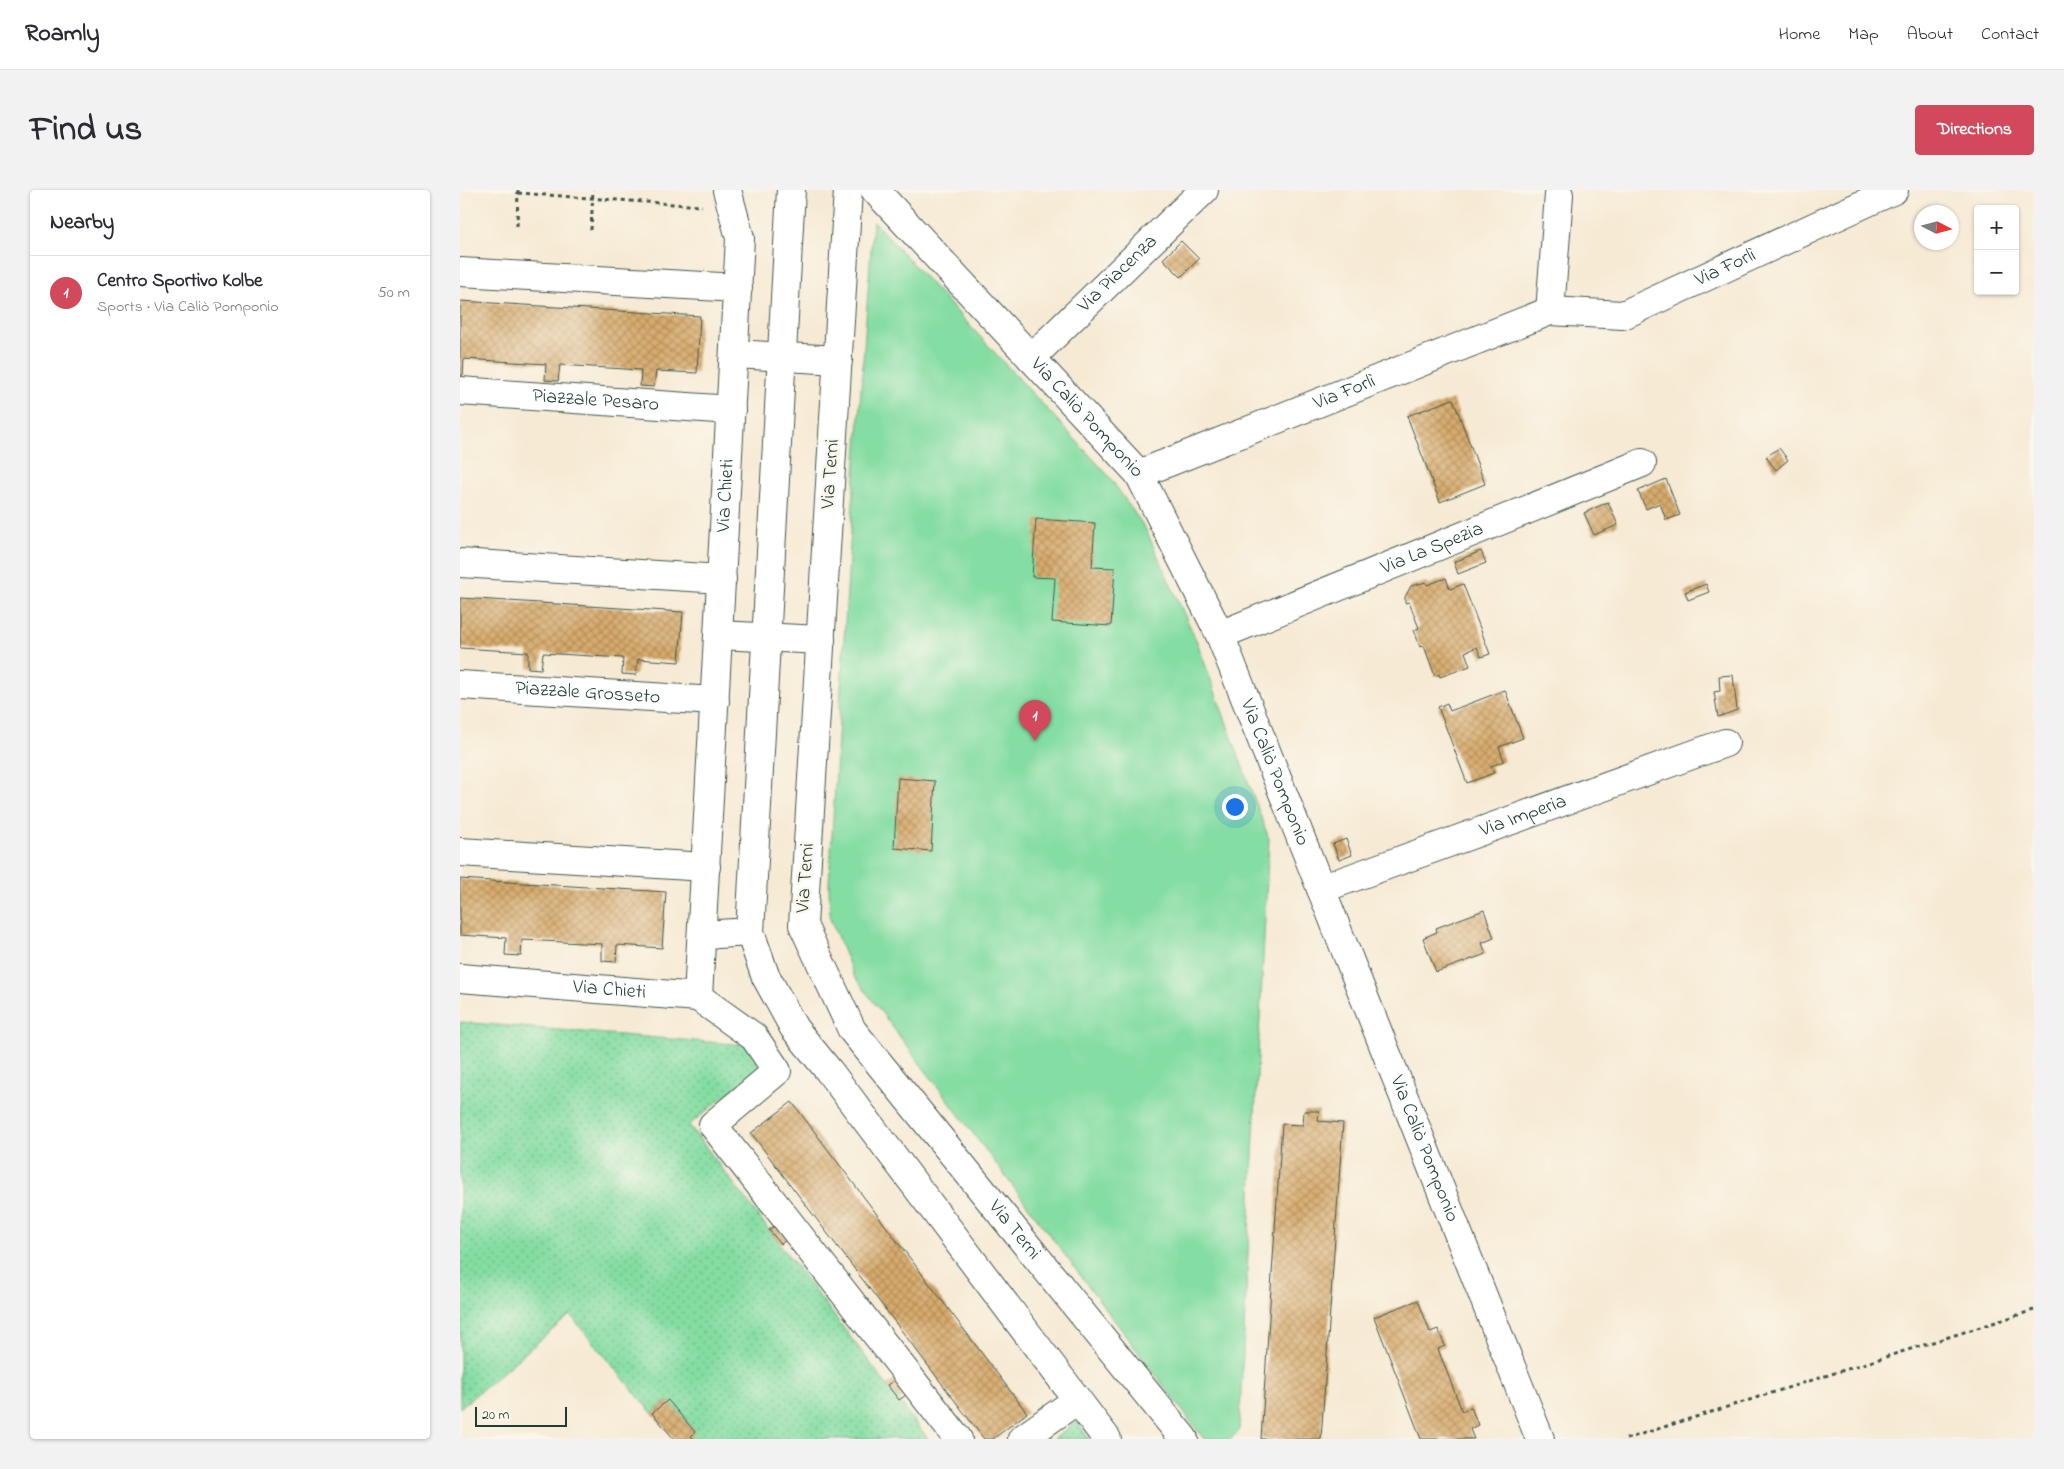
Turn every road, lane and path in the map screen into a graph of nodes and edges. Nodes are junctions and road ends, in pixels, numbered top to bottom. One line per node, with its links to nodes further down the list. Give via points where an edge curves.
1 (594, 190): 10 (path)
2 (791, 190): 17 (street)
3 (848, 190): 19 (street, Via Terni)
4 (875, 190): 18 (street, Via Caliò Pomponio)
5 (1204, 190): 18 (street, Via Piacenza)
6 (1894, 190): 15 (street, Via Forlì, via 1623,315)
7 (518, 192): 10 (path); 11 (path)
8 (1559, 195): 15 (street)
9 (717, 198): 10 (path); 14 (street, Via Chieti, via 740,238)
10 (593, 199): 12 (path)
11 (517, 226)
12 (591, 230)
13 (460, 272): 14 (street)
14 (738, 288): 16 (street, Via Chieti)
15 (1550, 311): 23 (street, Via Forlì)
16 (734, 354): 17 (street); 21 (street, Via Chieti)
17 (781, 357): 19 (street); 28 (street)
18 (1031, 358): 23 (street, Via Caliò Pomponio)
19 (838, 360): 29 (street, Via Terni)
20 (460, 392): 21 (street, Piazzale Pesaro)
21 (731, 410): 25 (street, Via Chieti)
22 (1642, 463): 27 (street, Via La Spezia)
23 (1139, 474): 27 (street, Via Caliò Pomponio)
24 (460, 563): 25 (street)
25 (722, 579): 26 (street, Via Chieti)
26 (718, 635): 28 (street); 31 (street, Via Chieti)
27 (1220, 635): 35 (street, Via Caliò Pomponio)
28 (765, 637): 29 (street); 36 (street)
29 (821, 640): 45 (street, Via Terni, via 803,925 811,943 852,1030)
30 (460, 685): 31 (street, Piazzale Grosseto)
31 (715, 701): 34 (street, Via Chieti)
32 (1725, 743): 35 (street, Via Imperia)
33 (460, 852): 34 (street)
34 (706, 867): 37 (street, Via Chieti)
35 (1321, 889): 46 (street, Via Caliò Pomponio)
36 (750, 932): 37 (street); 41 (street, via 765,975 794,1028)
37 (702, 935): 39 (street, Via Chieti)
38 (460, 978): 39 (street, Via Chieti)
39 (698, 997): 42 (street, via 754,1037 777,1071 712,1125)
40 (2034, 1310): 47 (path)
41 (1077, 1400): 43 (street); 44 (street)
42 (958, 1439)
43 (1022, 1439)
44 (1106, 1439)
45 (1184, 1439)
46 (1540, 1439)
47 (1626, 1439)

